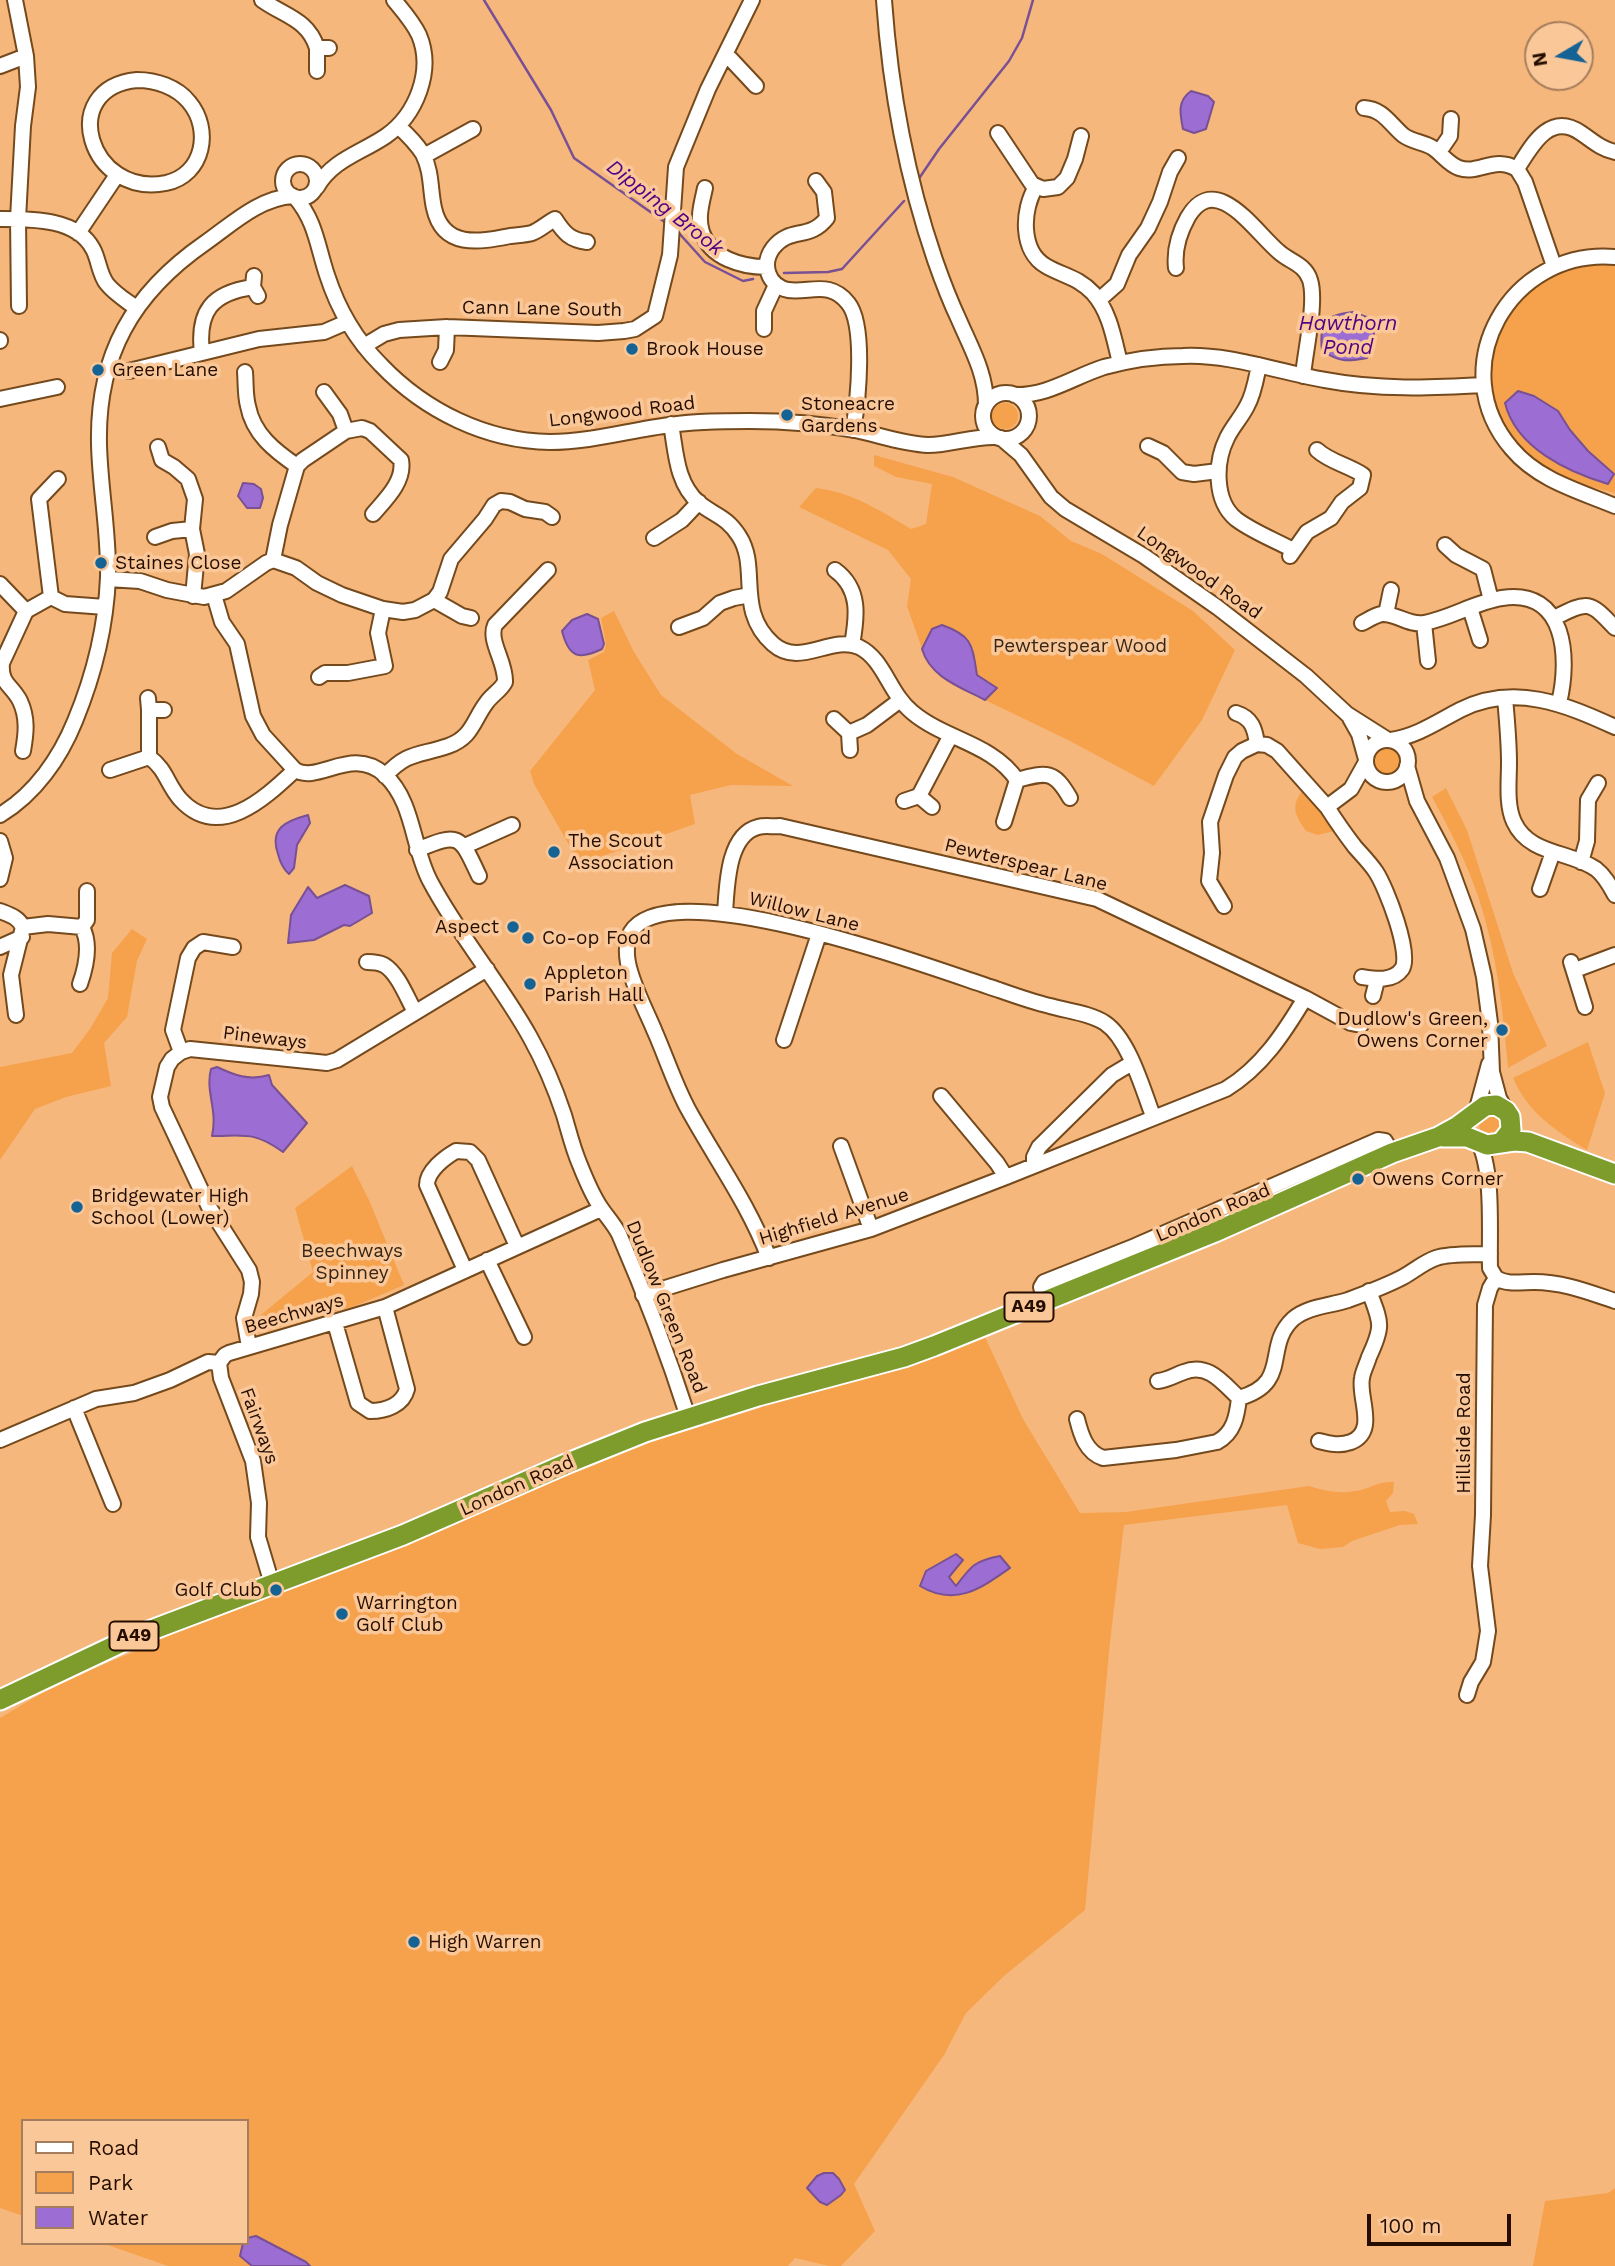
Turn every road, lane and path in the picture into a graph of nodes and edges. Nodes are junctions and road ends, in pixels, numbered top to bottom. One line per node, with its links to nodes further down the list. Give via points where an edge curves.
1 (15, 0): 7 (street)
2 (262, 0): 9 (street, via 304,25 323,48)
3 (394, 0): 13 (street, via 419,34 424,63 419,93)
4 (752, 0): 6 (street, Cann Lane South)
5 (884, 0): 53 (street, via 890,66 921,212 935,260)
6 (726, 54): 10 (street); 47 (street, Cann Lane South, via 677,167 668,263 655,316 635,329 598,333)
7 (26, 56): 8 (street); 33 (street, via 28,87)
8 (0, 66)
9 (317, 71)
10 (756, 86)
11 (1362, 109): 17 (street, via 1381,113 1408,139)
12 (1451, 119): 17 (street, via 1450,136)
13 (398, 126): 19 (street); 21 (street)
14 (475, 127): 19 (street)
15 (998, 131): 28 (street)
16 (1082, 134): 28 (street, via 1063,183 1052,189)
17 (1438, 152): 23 (street, via 1459,168 1496,163)
18 (1615, 152): 23 (street, via 1575,130 1553,128 1536,138)
19 (424, 156): 36 (street, via 437,216 460,239 488,241 527,234 555,219 569,237)
20 (1178, 158): 43 (street, via 1148,228 1129,254 1117,284)
21 (338, 163): 22 (street); 27 (street)
22 (308, 166): 24 (street, via 292,166); 27 (street, via 315,172)
23 (1517, 169): 38 (street)
24 (285, 174): 30 (street, via 283,184); 31 (street)
25 (117, 175): 25 (street, via 100,158 91,136 91,115 104,93 121,83 145,80 183,96 194,108 202,134 202,149 192,168 181,178 162,184); 35 (street)
26 (816, 181): 39 (street, via 824,192 827,218 808,232 785,237 772,250)
27 (316, 187): 30 (street, via 305,198); 34 (street, Longwood Road)
28 (1036, 187): 43 (street, via 1026,220 1033,254 1046,267 1077,279)
29 (705, 188): 39 (street, via 699,217 707,242 733,262)
30 (294, 197): 31 (street); 34 (street, Longwood Road)
31 (260, 205): 45 (street, via 163,276)
32 (0, 219): 33 (street)
33 (18, 219): 35 (street, via 55,223); 44 (street)
34 (315, 230): 46 (street, Longwood Road)
35 (78, 233): 45 (street, via 93,248 107,284)
36 (587, 242)
37 (1615, 257): 38 (street)
38 (1554, 266): 59 (street, via 1522,287 1502,311 1488,346)
39 (766, 267): 41 (street)
40 (1176, 269): 57 (street, via 1180,233 1195,207 1213,199 1228,204 1308,275 1313,296)
41 (776, 285): 48 (street, via 764,311); 68 (street, via 831,290 855,315 858,390)
42 (255, 286): 50 (street, via 223,295 208,308 201,327)
43 (1098, 300): 52 (street)
44 (19, 306)
45 (136, 308): 91 (street, via 109,363 99,413)
46 (347, 322): 49 (street, Longwood Road); 50 (street, via 324,332 251,341)
47 (447, 327): 49 (street, Cann Lane South, via 391,331); 51 (street, via 446,350)
48 (764, 329)
49 (364, 346): 65 (street, Longwood Road, via 421,398 457,421 487,432 552,442)
50 (202, 353): 55 (street)
51 (440, 362)
52 (1120, 363): 54 (street, via 1184,355); 60 (street)
53 (980, 365): 62 (street); 64 (street)
54 (1259, 365): 57 (street); 77 (street, via 1248,406 1224,444)
55 (129, 371)
56 (245, 372): 74 (street, via 254,425 273,449)
57 (1303, 376): 59 (street, via 1405,388)
58 (60, 383): 63 (street)
59 (1484, 385): 81 (street, via 1494,422 1520,457 1548,478)
60 (1056, 389): 62 (street); 66 (street)
61 (324, 392): 67 (street)
62 (1013, 394): 64 (street, via 994,396); 66 (street, via 1025,403)
63 (0, 399)
64 (985, 407): 69 (street, via 984,423); 70 (street)
65 (671, 424): 68 (street, Longwood Road, via 763,421); 80 (street, via 680,474)
66 (1026, 426): 69 (street, via 1014,437); 75 (street, Longwood Road)
67 (346, 430): 74 (street); 82 (street, via 370,431 401,460 400,478)
68 (853, 430): 70 (street, Longwood Road, via 929,445)
69 (998, 438): 70 (street, Longwood Road); 75 (street, Longwood Road, via 1010,444)
70 (956, 440)
71 (1146, 446): 77 (street, via 1163,453 1182,472)
72 (158, 447): 84 (street, via 162,460 188,479 195,499)
73 (1316, 449): 78 (street)
74 (298, 466): 88 (street)
75 (1030, 467): 120 (street, Longwood Road, via 1065,509 1217,607)
76 (1378, 470): 78 (street)
77 (1219, 471): 78 (street, via 1223,498 1234,517 1291,554 1307,532 1331,518 1360,488)
78 (1363, 475)
79 (58, 479): 97 (street, via 39,499)
80 (698, 502): 85 (street, via 682,520); 95 (street, via 731,523 742,541)
81 (1615, 506)
82 (373, 513)
83 (552, 517): 98 (street, via 509,502 494,505 451,559)
84 (192, 529): 86 (street); 96 (street, via 197,554)
85 (649, 536)
86 (155, 537)
87 (1445, 544): 99 (street, via 1483,569)
88 (273, 560): 94 (street); 102 (street, via 342,595)
89 (831, 569): 112 (street, via 847,580 855,599)
90 (548, 570): 135 (street, via 492,632 510,683 487,702 462,739 408,756)
91 (108, 579): 96 (street); 100 (street)
92 (0, 584): 103 (street)
93 (1391, 590): 104 (street)
94 (214, 595): 96 (street); 134 (street, via 222,622 237,644 257,726)
95 (750, 595): 109 (street, via 720,603 703,618); 112 (street, via 755,621 783,651 796,654 835,644)
96 (193, 596)
97 (51, 597): 100 (street, via 65,604); 103 (street)
98 (435, 600): 102 (street, via 404,612); 105 (street)
99 (1492, 600): 101 (street); 106 (street, via 1525,598)
100 (105, 607): 146 (street, via 94,667 58,756 40,781)
101 (1471, 608): 108 (street); 111 (street)
102 (383, 609): 114 (street, via 378,633 388,666 325,673)
103 (26, 611): 129 (street, via 1,672 25,713)
104 (1386, 614): 107 (street); 108 (street)
105 (471, 618)
106 (1554, 618): 110 (street, via 1590,606); 117 (street, via 1563,644)
107 (1362, 623)
108 (1424, 623): 113 (street)
109 (680, 628)
110 (1615, 628)
111 (1478, 644)
112 (852, 645): 116 (street, via 878,662)
113 (1428, 661)
114 (318, 678)
115 (1505, 698): 117 (street); 122 (street, via 1471,705); 152 (street, via 1511,813 1524,836)
116 (899, 701): 124 (street); 125 (street, via 926,723)
117 (1559, 703): 123 (street)
118 (154, 706): 130 (street)
119 (1237, 713): 127 (street, via 1251,722)
120 (1347, 714): 126 (street, Longwood Road); 131 (street, Longwood Road)
121 (834, 719): 124 (street)
122 (1435, 725): 126 (street); 132 (street)
123 (1615, 727)
124 (849, 733): 128 (street)
125 (951, 735): 136 (street, via 1001,761); 140 (street)
126 (1389, 740): 131 (street, via 1373,745); 132 (street, via 1403,747)
127 (1257, 744): 144 (street, via 1284,758); 159 (street, via 1236,757 1212,811 1209,881)
128 (850, 750)
129 (23, 751)
130 (149, 757): 133 (street); 134 (street, via 163,769 183,802 198,813 217,817 234,815 258,803)
131 (1366, 760): 137 (street, via 1370,773); 139 (street)
132 (1407, 765): 137 (street, via 1400,777); 145 (street)
133 (108, 770)
134 (295, 770): 135 (street, via 310,773 348,763 376,769)
135 (385, 776): 151 (street, Dudlow Green Road, via 406,805)
136 (1017, 780): 141 (street, via 1053,776); 147 (street)
137 (1381, 781): 139 (street); 145 (street)
138 (1599, 782): 153 (street, via 1588,800 1587,841)
139 (1351, 789): 144 (street)
140 (919, 796): 142 (street); 143 (street)
141 (1070, 798)
142 (904, 801)
143 (932, 807)
144 (1327, 807): 171 (street, via 1376,871 1394,913 1405,962 1396,974)
145 (1423, 812): 181 (street, via 1452,870 1473,929 1487,1000)
146 (0, 815)
147 (1004, 821)
148 (512, 825): 150 (street)
149 (0, 841): 155 (street, via 5,858)
150 (466, 846): 151 (street, via 457,839 444,839); 154 (street)
151 (417, 849): 169 (street, Dudlow Green Road, via 442,902)
152 (1553, 852): 153 (street); 157 (street)
153 (1581, 862): 158 (street, via 1599,871)
154 (479, 876)
155 (0, 879)
156 (91, 888): 162 (street)
157 (1541, 889)
158 (1615, 895)
159 (1218, 903)
160 (0, 911): 163 (street, via 20,921)
161 (725, 914): 164 (street, Willow Lane); 174 (street, Pewterspear Lane, via 728,873 738,840 757,827 780,826 1097,899); 200 (street, Willow Lane, via 650,916 631,933 626,954 682,1098 729,1175)
162 (82, 927): 163 (street, via 48,924); 172 (street, via 87,943)
163 (22, 932): 165 (street); 177 (street, via 11,975)
164 (819, 934): 179 (street); 182 (street, Willow Lane, via 1095,1018 1112,1030)
165 (0, 947)
166 (233, 947): 180 (street, via 203,942 188,958 173,1030)
167 (1615, 955): 175 (street, via 1573,966)
168 (367, 962): 176 (street, via 386,966)
169 (487, 969): 176 (street, Pineways); 196 (street, Dudlow Green Road, via 539,1055 579,1165)
170 (1362, 977): 171 (street)
171 (1377, 980): 173 (street)
172 (83, 989)
173 (1373, 996)
174 (1305, 998): 178 (street, Pewterspear Lane); 186 (street, Highfield Avenue, via 1252,1071 1226,1088)
175 (1585, 1007)
176 (415, 1013): 180 (street, Pineways, via 327,1063 202,1049)
177 (21, 1018)
178 (1361, 1025)
179 (784, 1040)
180 (181, 1052): 210 (street, via 167,1067 162,1107 209,1207 249,1270 251,1294 244,1318)
181 (1490, 1056): 184 (street); 185 (street)
182 (1132, 1063): 186 (street); 192 (street, via 1112,1075 1039,1147)
183 (941, 1096): 195 (street)
184 (1475, 1113): 185 (highway, via 1490,1105); 187 (highway, London Road / A49); 188 (highway, via 1471,1129)
185 (1507, 1113): 189 (highway, via 1511,1130); 191 (highway, A49)
186 (1153, 1116): 192 (street, Highfield Avenue)
187 (1438, 1137): 188 (highway, London Road / A49); 216 (highway, London Road / A49, via 904,1357)
188 (1477, 1140): 189 (highway, A49); 193 (street)
189 (1500, 1144): 191 (highway, A49, via 1521,1141); 193 (street)
190 (841, 1147): 197 (street)
191 (1545, 1147): 194 (highway, A49)
192 (1034, 1165): 195 (street, Highfield Avenue)
193 (1487, 1171): 199 (street)
194 (1615, 1174)
195 (1006, 1177): 197 (street, Highfield Avenue)
196 (601, 1209): 198 (street, Beechways); 205 (street, Dudlow Green Road, via 618,1231)
197 (871, 1229): 200 (street, Highfield Avenue)
198 (517, 1246): 201 (street, Beechways); 202 (street, via 478,1160 470,1152 456,1151 432,1171 427,1185)
199 (1490, 1254): 203 (street); 204 (street, via 1438,1258)
200 (769, 1258): 205 (street, Highfield Avenue)
201 (487, 1260): 202 (street, Beechways); 209 (street)
202 (466, 1270): 207 (street, Beechways)
203 (1496, 1278): 206 (street, via 1565,1284); 221 (street, Hillside Road, via 1485,1305 1480,1566 1488,1632 1483,1662)
204 (1369, 1291): 213 (street, via 1305,1311 1294,1319 1281,1336 1270,1378 1256,1392); 218 (street, via 1380,1325 1361,1380 1365,1426 1360,1436 1349,1442)
205 (643, 1295): 216 (street, Dudlow Green Road)
206 (1615, 1301)
207 (385, 1307): 208 (street, Beechways); 208 (street, via 407,1389 390,1407 370,1411 358,1403)
208 (335, 1322): 210 (street, Beechways)
209 (524, 1336)
210 (249, 1347): 211 (street, Beechways, via 225,1355)
211 (219, 1363): 214 (street, Beechways, via 208,1362 134,1393); 220 (street, Fairways, via 253,1461 258,1537)
212 (1155, 1380): 213 (street, via 1200,1368)
213 (1239, 1398): 215 (street, via 1234,1422 1222,1439 1143,1455 1098,1457 1086,1443)
214 (74, 1408): 217 (street, Beechways); 219 (street)
215 (1077, 1416)
216 (688, 1417): 220 (highway, London Road / A49)
217 (0, 1440)
218 (1317, 1440)
219 (113, 1504)
220 (272, 1584): 222 (highway, London Road / A49, via 122,1641)
221 (1467, 1695)
222 (0, 1700)

